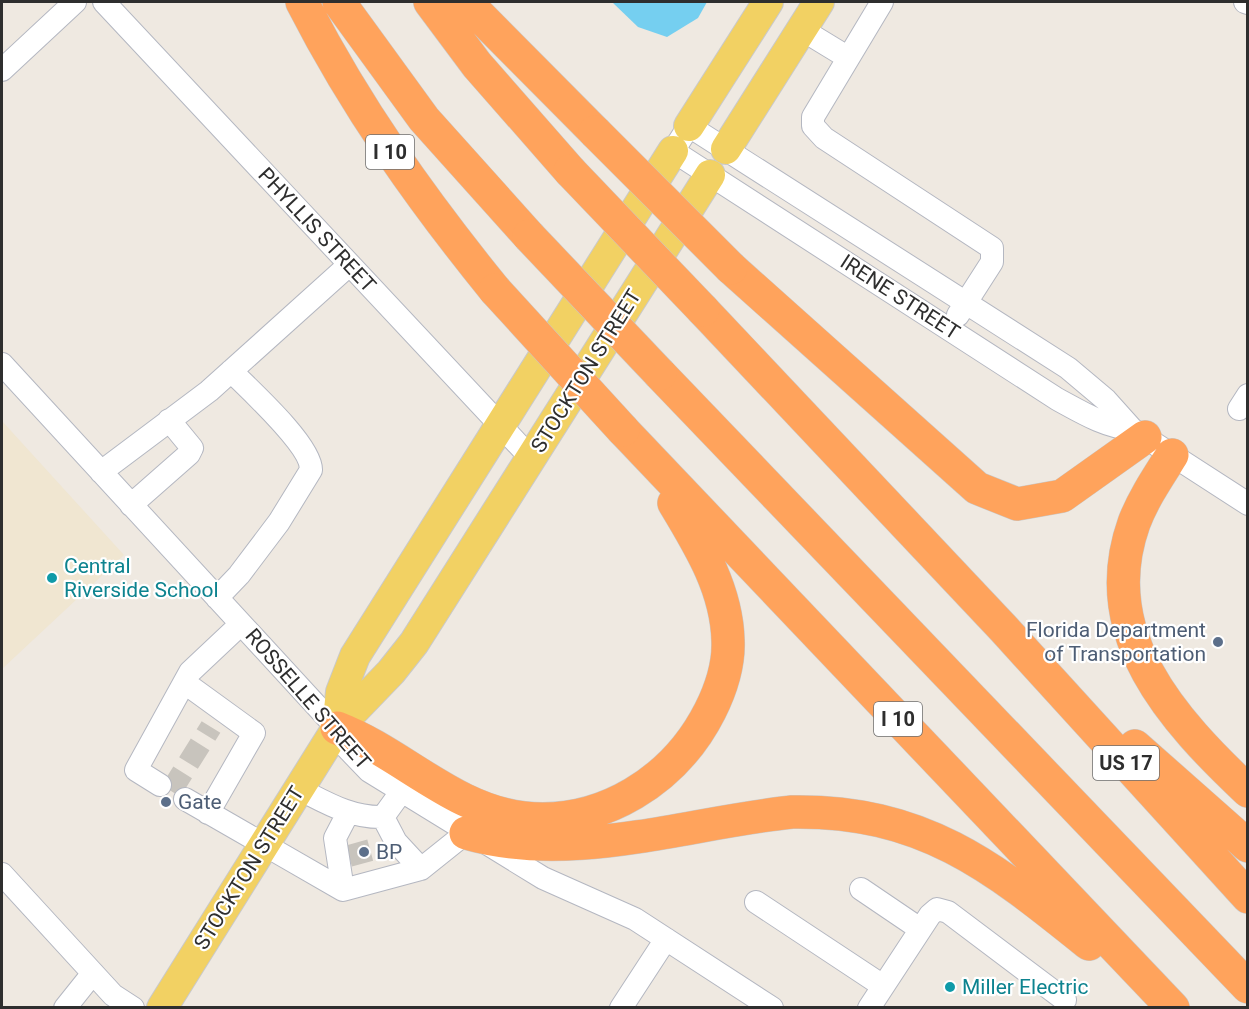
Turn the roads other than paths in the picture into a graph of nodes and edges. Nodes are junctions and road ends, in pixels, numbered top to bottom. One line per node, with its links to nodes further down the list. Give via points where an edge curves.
1 (75, 2): 12 (street)
2 (104, 2): 17 (street, PHYLLIS STREET)
3 (302, 2): 24 (highway, I 10, bridge, via 373,127 418,193 495,290)
4 (339, 2): 58 (highway, bridge, via 424,119 529,236)
5 (430, 2): 33 (highway, bridge, via 477,64 570,171)
6 (466, 2): 25 (highway, bridge, via 731,268 977,488 1017,504 1062,495)
7 (768, 2): 13 (main road, STOCKTON STREET)
8 (819, 2): 10 (main road, STOCKTON STREET)
9 (882, 2): 11 (street)
10 (801, 29): 11 (street); 14 (main road, STOCKTON STREET)
11 (847, 57): 18 (street, via 813,117 813,126 824,138 990,245 994,253 992,262)
12 (2, 70)
13 (689, 126): 14 (street, IRENE STREET); 15 (street, STOCKTON STREET)
14 (726, 149): 16 (street, STOCKTON STREET); 18 (street, IRENE STREET)
15 (674, 151): 16 (street, IRENE STREET); 23 (main road, STOCKTON STREET)
16 (710, 175): 19 (street, IRENE STREET); 27 (main road, STOCKTON STREET)
17 (349, 266): 21 (street); 23 (street, PHYLLIS STREET)
18 (966, 303): 19 (street); 25 (street, IRENE STREET, via 1075,373)
19 (948, 328): 25 (street, IRENE STREET, via 1077,410)
20 (2, 363): 28 (street, ROSSELLE STREET)
21 (231, 371): 22 (street); 31 (street, via 302,447 312,464 279,522)
22 (169, 420): 28 (street); 30 (street, via 192,448)
23 (500, 427): 27 (street, PHYLLIS STREET); 35 (main road, STOCKTON STREET, via 355,656 341,692)
24 (623, 430): 35 (highway, via 699,545 719,591 727,624 728,656 719,690 695,737 670,767 641,790 603,808 562,818 524,818 468,802 375,745); 67 (highway, I 10)
25 (1138, 433): 26 (street, IRENE STREET)
26 (1172, 455): 29 (street, IRENE STREET); 38 (highway, via 1145,499 1130,538 1124,581 1130,628 1142,663 1160,696 1190,733)
27 (531, 458): 35 (main road, STOCKTON STREET, via 414,644)
28 (101, 472): 30 (street, ROSSELLE STREET)
29 (1248, 504)
30 (131, 505): 31 (street, ROSSELLE STREET)
31 (217, 598): 32 (street, ROSSELLE STREET)
32 (241, 624): 34 (street, via 190,672); 35 (street, ROSSELLE STREET)
33 (1004, 629): 46 (highway); 49 (highway); 52 (highway, US 17)
34 (185, 683): 36 (street, via 136,770); 41 (street, via 217,718 254,733)
35 (337, 728): 37 (main road, STOCKTON STREET); 39 (street, ROSSELLE STREET, via 346,747 361,764)
36 (160, 785)
37 (299, 789): 42 (street); 45 (main road, STOCKTON STREET)
38 (1248, 791)
39 (401, 792): 43 (street); 44 (street, ROSSELLE STREET)
40 (185, 799): 41 (street)
41 (208, 813): 45 (street)
42 (348, 813): 43 (street); 51 (street, via 335,838 343,857)
43 (383, 817): 47 (street, via 387,845)
44 (466, 833): 47 (street); 55 (street, ROSSELLE STREET, via 543,878 612,907); 66 (highway, via 512,843 557,845 792,812 844,814 893,823 931,835 984,863)
45 (263, 846): 51 (street); 62 (main road, STOCKTON STREET)
46 (1248, 846)
47 (421, 869): 51 (street)
48 (2, 874): 56 (street)
49 (1248, 877)
50 (861, 889): 54 (street)
51 (343, 890)
52 (1248, 897)
53 (756, 902): 57 (street)
54 (920, 930): 57 (street); 59 (street, via 933,911 942,909)
55 (666, 939): 63 (street); 64 (street, ROSSELLE STREET)
56 (93, 973): 60 (street); 61 (street, via 113,995)
57 (883, 986): 65 (street)
58 (1248, 987)
59 (1065, 1000)
60 (65, 1008)
61 (133, 1008)
62 (162, 1008)
63 (621, 1008)
64 (772, 1008)
65 (868, 1008)
66 (1167, 1008)
67 (1173, 1008)

